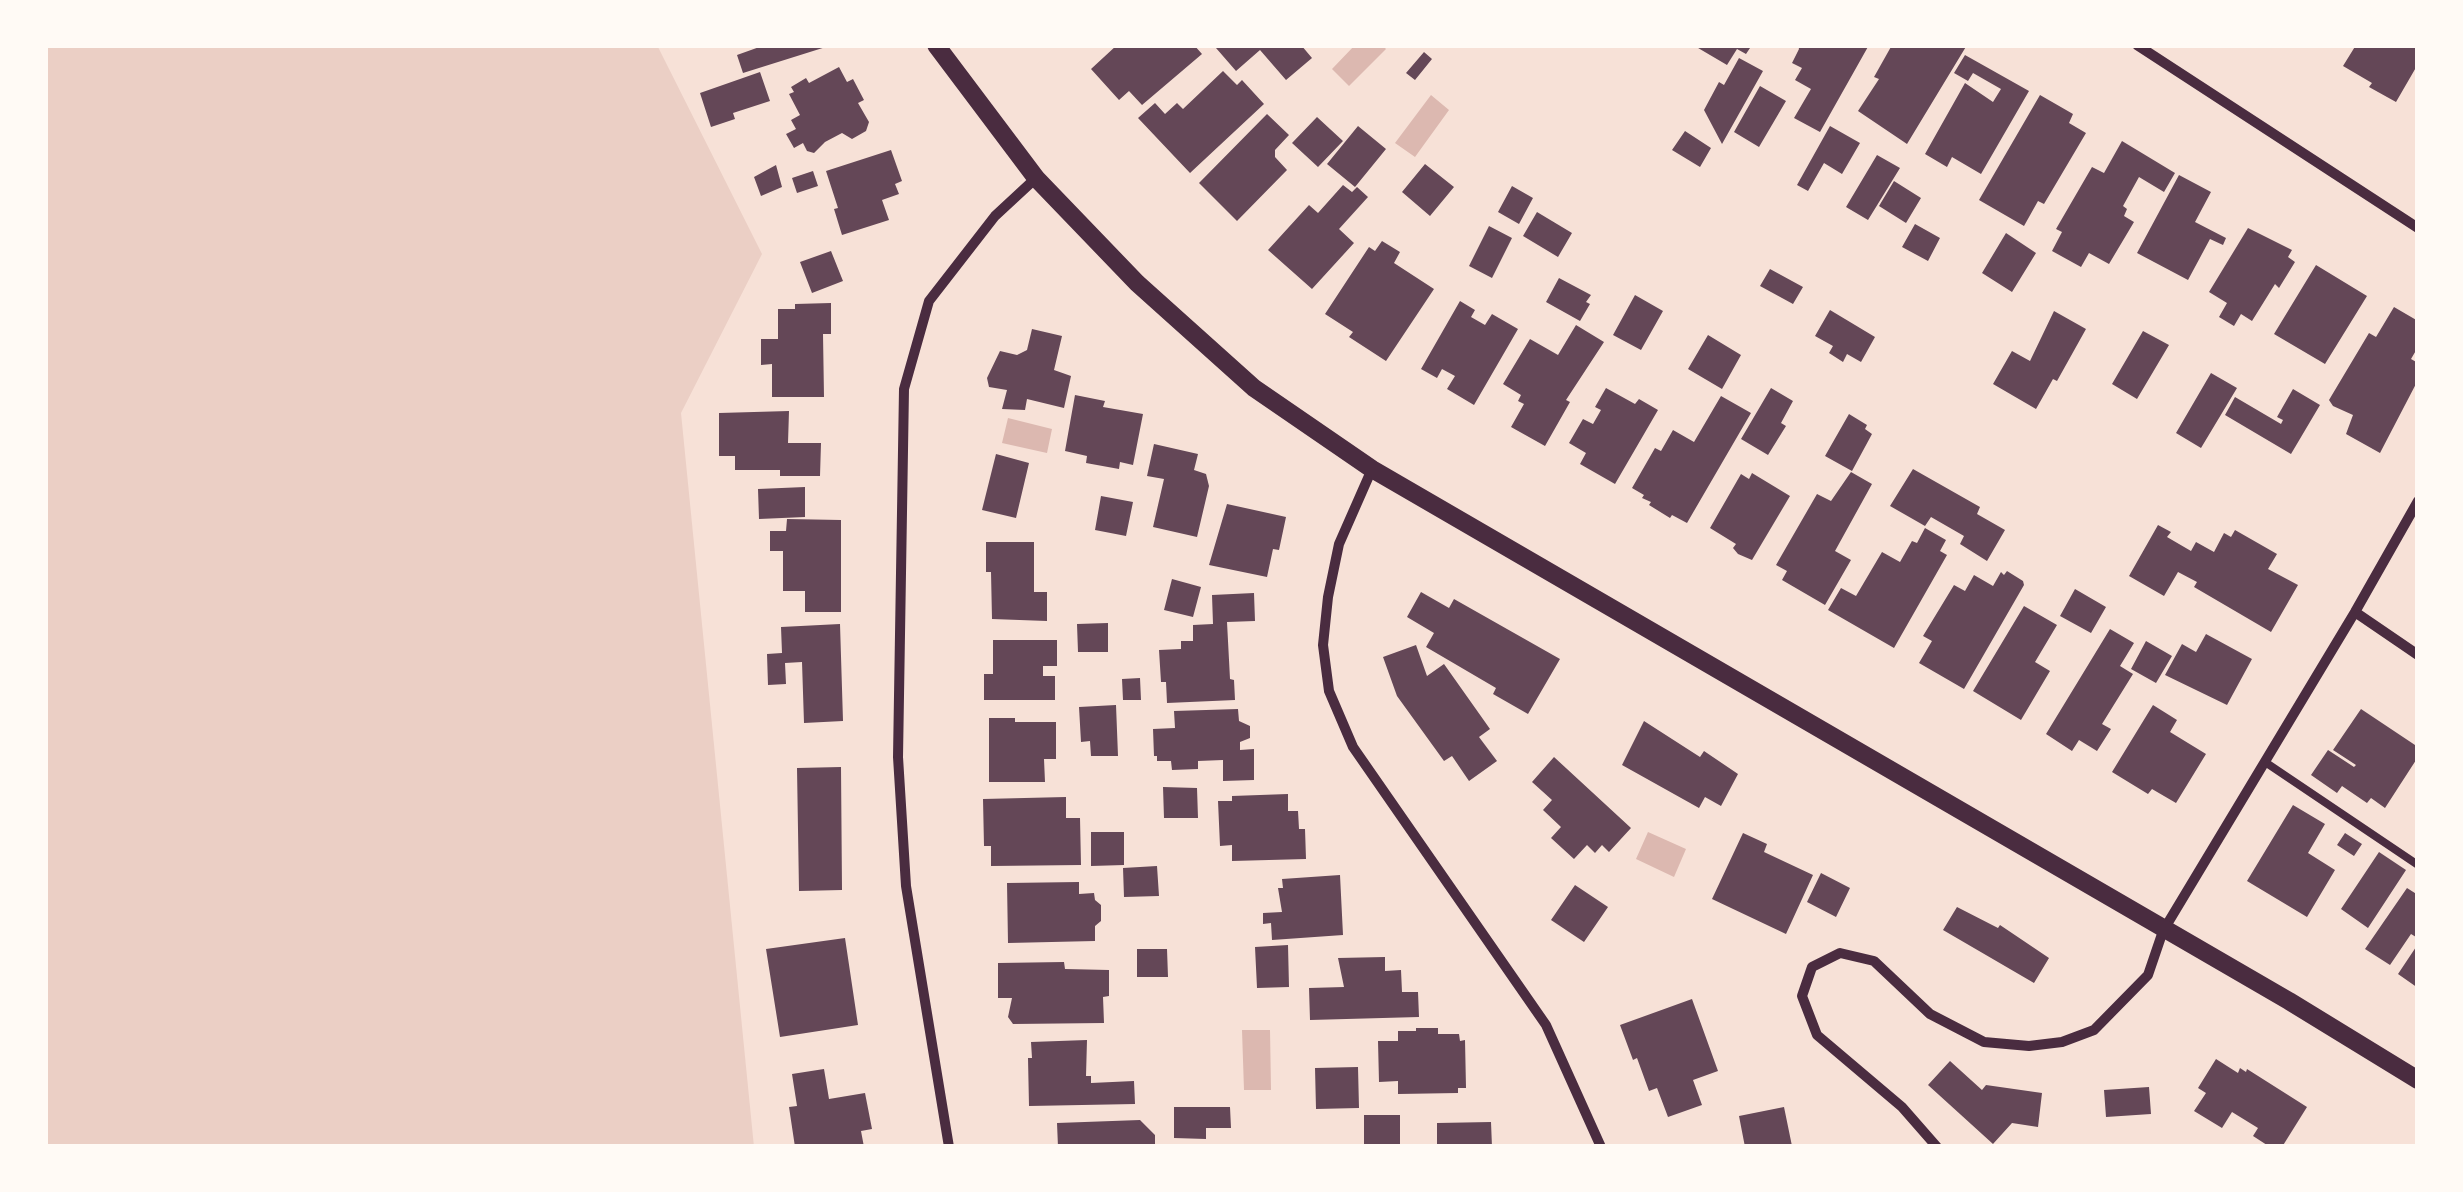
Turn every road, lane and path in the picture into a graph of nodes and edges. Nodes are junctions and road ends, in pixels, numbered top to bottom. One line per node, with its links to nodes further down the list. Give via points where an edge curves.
1 (936, 45): 3 (street)
2 (2137, 45): 4 (street)
3 (1036, 178): 5 (street, via 1137,284 1254,388); 13 (street, via 995,216 929,302 904,390 900,776 906,886)
4 (2418, 228)
5 (1372, 469): 11 (street); 14 (street, via 1339,544 1328,597 1328,692 1353,747 1546,1025)
6 (2418, 501): 7 (street)
7 (2355, 612): 8 (street); 9 (street)
8 (2418, 654)
9 (2265, 762): 10 (lane); 11 (street)
10 (2418, 865)
11 (2163, 931): 12 (street); 15 (street, via 2148,975 2094,1030 2029,1046 1984,1042 1930,1014 1874,961 1840,953 1812,967 1802,996 1816,1034 1902,1107)
12 (2418, 1080)
13 (949, 1147)
14 (1600, 1147)
15 (1937, 1147)

